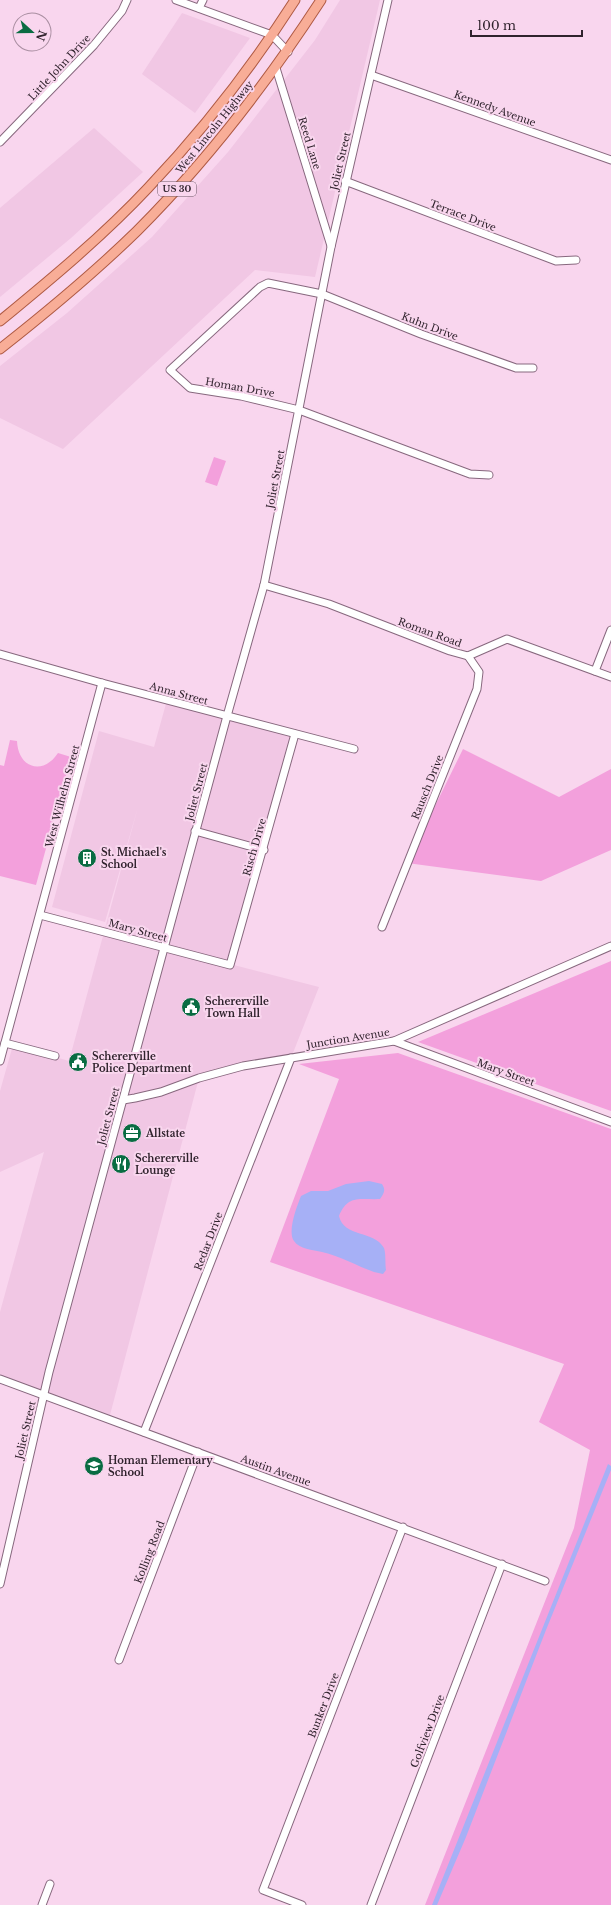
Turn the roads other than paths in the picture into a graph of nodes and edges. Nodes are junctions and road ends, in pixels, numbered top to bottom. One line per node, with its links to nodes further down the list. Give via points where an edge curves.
1 (127, 0): 12 (street, Little John Drive, via 122,11 94,45)
2 (176, 0): 7 (street)
3 (203, 0): 7 (street)
4 (295, 0): 8 (main road, West Lincoln Highway / US 30)
5 (321, 0): 9 (main road, West Lincoln Highway / US 30)
6 (388, 0): 11 (street, Joliet Street)
7 (199, 8): 8 (street)
8 (272, 35): 9 (street); 18 (main road, West Lincoln Highway / US 30, via 212,114 147,189 92,242)
9 (288, 52): 10 (main road, West Lincoln Highway / US 30)
10 (276, 68): 15 (street, Reed Lane); 19 (main road, West Lincoln Highway / US 30, via 219,141 137,231 68,294)
11 (371, 75): 13 (street, Kennedy Avenue); 14 (street, Joliet Street)
12 (0, 142)
13 (611, 160)
14 (345, 181): 15 (street, Joliet Street); 16 (street, Terrace Drive, via 556,261)
15 (331, 247): 17 (street, Joliet Street)
16 (576, 260)
17 (322, 294): 20 (street, Kuhn Drive, via 516,368); 21 (street, Joliet Street); 21 (street, Homan Drive, via 268,283 260,287 170,370 190,388 240,396)
18 (0, 321)
19 (0, 346)
20 (533, 368)
21 (299, 410): 22 (street, Homan Drive, via 470,474); 23 (street, Joliet Street)
22 (489, 474)
23 (264, 585): 26 (street, Roman Road, via 329,604); 30 (street, Joliet Street)
24 (611, 630): 27 (street)
25 (0, 654): 29 (street, Anna Street)
26 (468, 656): 27 (street, Roman Road, via 507,639); 36 (street, Rausch Drive, via 479,672 478,689)
27 (595, 671): 28 (street, Roman Road)
28 (611, 677)
29 (102, 683): 30 (street, Anna Street); 35 (street, West Wilhelm Street)
30 (227, 716): 31 (street, Anna Street); 33 (street, Joliet Street)
31 (295, 734): 32 (street, Anna Street); 34 (street, Risch Drive)
32 (354, 749)
33 (195, 831): 34 (street); 38 (street, Joliet Street)
34 (264, 850): 39 (street, Risch Drive)
35 (40, 915): 38 (street, Mary Street); 40 (street, West Wilhelm Street)
36 (382, 927)
37 (611, 946): 41 (street, Junction Avenue)
38 (165, 947): 39 (street, Mary Street); 45 (street, Joliet Street)
39 (230, 965)
40 (5, 1042): 42 (street); 44 (street, West Wilhelm Street)
41 (394, 1042): 43 (street, Junction Avenue); 46 (street, Mary Street)
42 (55, 1056)
43 (291, 1058): 45 (street, Junction Avenue, via 242,1066 161,1092); 49 (street, Redar Drive)
44 (0, 1061)
45 (123, 1100): 48 (street, Joliet Street)
46 (611, 1122)
47 (0, 1379): 48 (street, Austin Avenue)
48 (43, 1395): 49 (street, Austin Avenue); 54 (street, Joliet Street)
49 (144, 1432): 50 (street, Austin Avenue)
50 (198, 1452): 51 (street, Austin Avenue); 55 (street, Kolling Road)
51 (403, 1527): 52 (street, Austin Avenue); 58 (street, Bunker Drive, via 263,1890)
52 (502, 1564): 53 (street, Austin Avenue); 59 (street, Golfview Drive)
53 (545, 1581)
54 (0, 1584)
55 (120, 1660)
56 (50, 1884): 57 (street)
57 (42, 1905)
58 (302, 1905)
59 (371, 1905)

